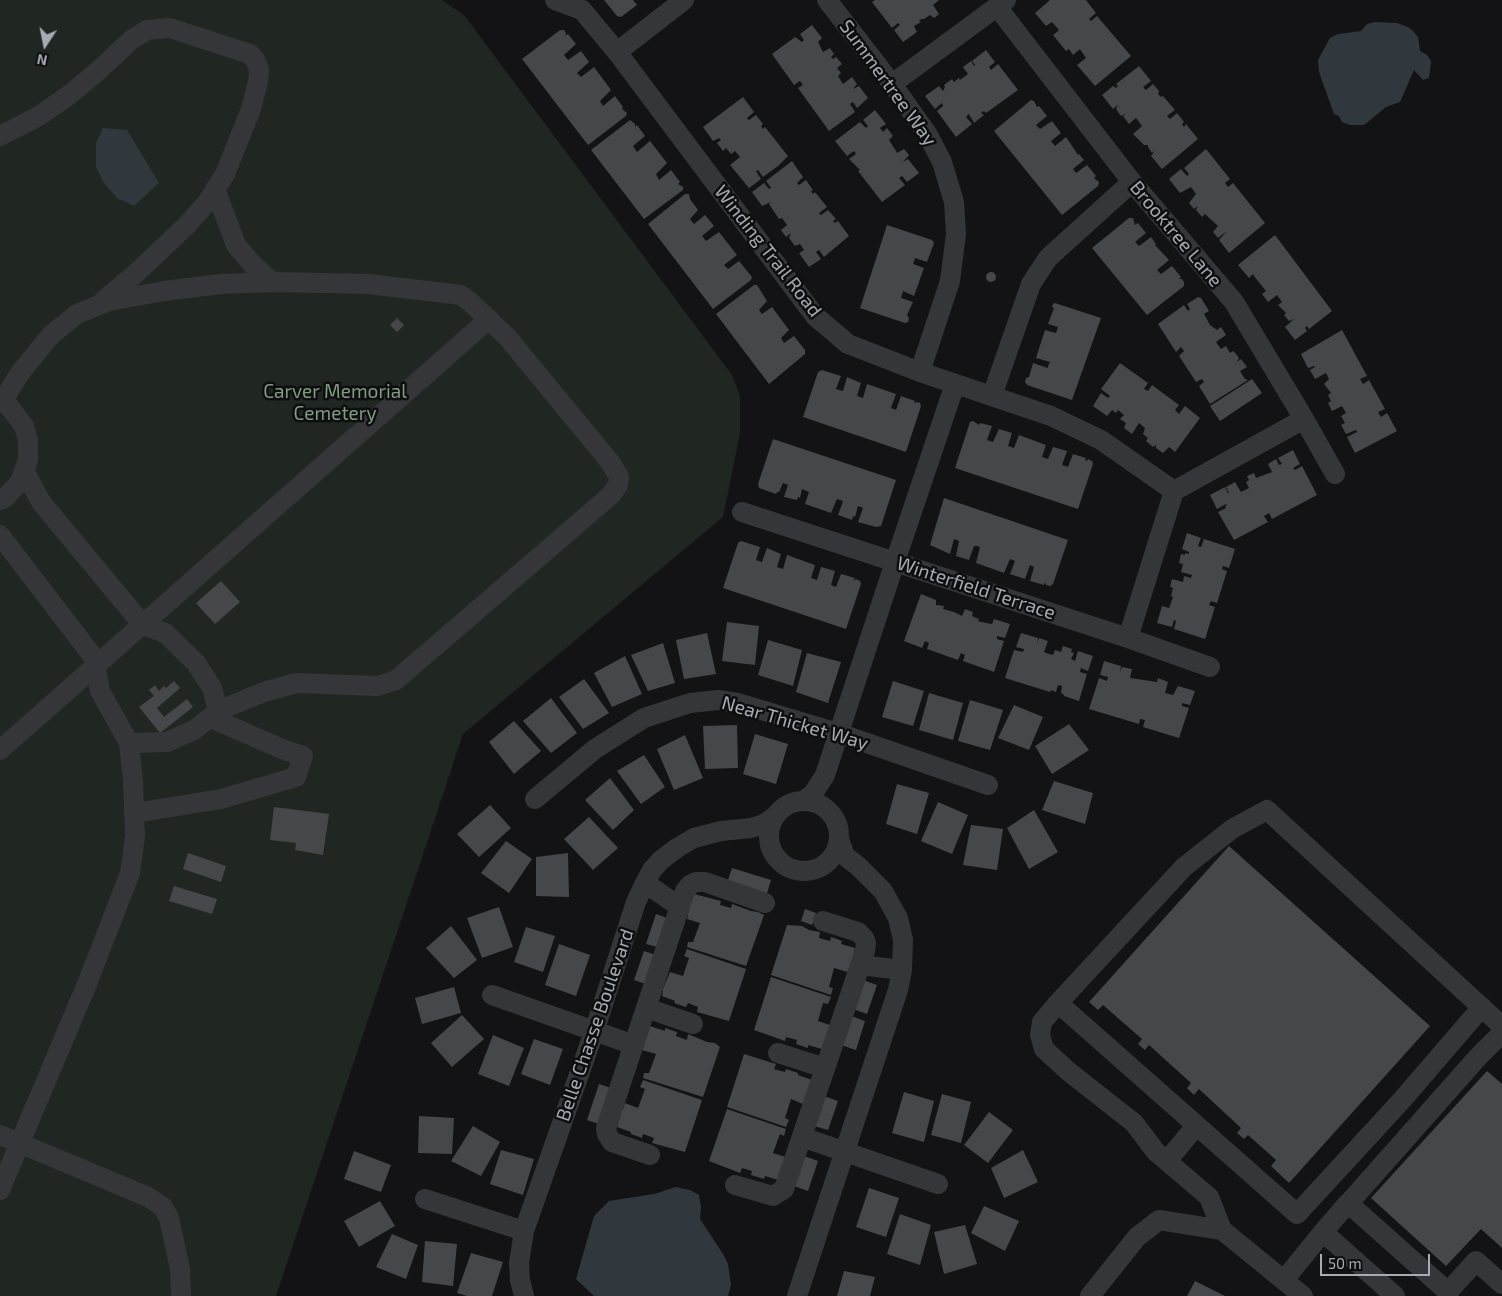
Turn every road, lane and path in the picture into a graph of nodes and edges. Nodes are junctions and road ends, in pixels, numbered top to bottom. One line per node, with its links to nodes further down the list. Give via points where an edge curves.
1 (555, 0): 5 (street, Winding Trail Road, via 582,10)
2 (684, 0): 5 (street)
3 (826, 0): 6 (street, Summertree Way)
4 (1002, 4): 6 (street); 8 (street, Brooktree Lane)
5 (617, 52): 13 (street, Winding Trail Road, via 815,316 848,344)
6 (892, 84): 13 (street, Summertree Way, via 928,135 942,162 954,202 956,234 950,281)
7 (0, 136): 9 (street, via 39,116 69,95 131,40 147,30 170,28 250,54 259,69 251,109 225,174)
8 (1132, 182): 15 (street, via 1048,258 1031,284); 17 (street, Brooktree Lane, via 1234,302)
9 (215, 189): 10 (street, via 236,245); 11 (street, via 187,225)
10 (272, 282): 11 (street, via 164,291); 12 (street, via 368,284 460,295)
11 (98, 305): 16 (street, via 77,314 52,335)
12 (489, 319): 25 (street); 29 (street, via 610,462 619,477 618,485 611,495 396,680 378,686 296,683 264,692)
13 (920, 372): 14 (street, Winding Trail Road)
14 (955, 384): 15 (street, Winding Trail Road); 24 (street, Belle Chasse Boulevard)
15 (992, 396): 20 (street, Winding Trail Road, via 1051,416 1101,440)
16 (1, 401): 18 (street, via 24,426 28,460)
17 (1304, 419): 19 (street, Brooktree Lane); 20 (street)
18 (24, 470): 21 (street, via 20,482); 25 (street, via 41,502)
19 (1334, 474)
20 (1174, 491): 26 (street)
21 (0, 500)
22 (742, 512): 24 (street, Winterfield Terrace)
23 (0, 536): 27 (street, via 94,658)
24 (895, 562): 26 (street, Winterfield Terrace); 30 (street, Belle Chasse Boulevard)
25 (143, 625): 27 (street); 29 (street, via 165,633 196,663 212,688)
26 (1128, 638): 28 (street, Winterfield Terrace)
27 (95, 667): 31 (street, via 100,691); 32 (street)
28 (1210, 667)
29 (217, 717): 31 (street, via 167,742); 38 (street, via 303,756 296,777 221,799)
30 (838, 733): 33 (street, Belle Chasse Boulevard); 34 (street, Near Thicket Way); 35 (street, Near Thicket Way, via 738,703 718,700 690,703 644,718 595,749)
31 (129, 742): 38 (street)
32 (0, 750)
33 (825, 776): 36 (street, Belle Chasse Boulevard); 37 (street, Belle Chasse Boulevard)
34 (988, 785)
35 (535, 799)
36 (804, 801): 37 (street, via 815,802); 39 (street, Belle Chasse Boulevard, via 793,802)
37 (827, 810): 41 (street, Belle Chasse Boulevard, via 836,822)
38 (134, 813): 65 (street, via 135,836 130,873)
39 (775, 816): 40 (street, Belle Chasse Boulevard); 42 (street, via 770,826)
40 (751, 828): 42 (street); 45 (street, Belle Chasse Boulevard, via 694,838 661,860)
41 (839, 839): 43 (street, Belle Chasse Boulevard, via 845,856); 44 (street, via 835,854)
42 (769, 844): 44 (street, via 775,857 796,871 812,871)
43 (851, 862): 44 (street); 50 (street, Belle Chasse Boulevard, via 883,891 898,918 903,940)
44 (826, 863)
45 (645, 883): 47 (street); 57 (street, Belle Chasse Boulevard)
46 (765, 903): 47 (street, via 706,882 696,882 685,891)
47 (680, 907): 54 (street)
48 (823, 922): 49 (street, via 858,932 864,938 865,951)
49 (860, 966): 50 (street); 61 (street)
50 (902, 970): 66 (street, Belle Chasse Boulevard)
51 (492, 995): 57 (street)
52 (1058, 1004): 53 (street, via 1184,866 1232,830 1267,810); 62 (street); 68 (street, via 1042,1022 1040,1035 1044,1049 1134,1123)
53 (1482, 1007): 56 (street); 62 (street, via 1402,1100 1296,1214)
54 (646, 1008): 55 (street); 59 (street)
55 (693, 1024)
56 (1502, 1026)
57 (594, 1032): 59 (street); 75 (street, Belle Chasse Boulevard)
58 (1502, 1033): 73 (street)
59 (634, 1045): 67 (street, via 606,1134 612,1142)
60 (778, 1053): 61 (street)
61 (825, 1068): 64 (street)
62 (1196, 1126): 68 (street)
63 (0, 1135): 65 (street)
64 (802, 1137): 66 (street); 70 (street, via 784,1189 773,1196)
65 (20, 1143): 71 (street); 80 (street, via 148,1197 163,1207 169,1218 180,1269)
66 (845, 1151): 69 (street); 81 (street, Belle Chasse Boulevard)
67 (650, 1155)
68 (1167, 1161): 74 (street, via 1209,1197)
69 (938, 1184)
70 (735, 1185)
71 (0, 1190)
72 (425, 1199): 75 (street)
73 (1347, 1205): 76 (street); 78 (street, via 1448,1292 1476,1261)
74 (1222, 1230): 77 (street); 82 (street, via 1159,1220 1137,1237)
75 (524, 1231): 79 (street, Belle Chasse Boulevard, via 519,1263)
76 (1323, 1232): 77 (street); 84 (street)
77 (1284, 1280): 83 (street)
78 (1502, 1284)
79 (522, 1294)
80 (181, 1296)
81 (797, 1296)
82 (1090, 1296)
83 (1303, 1296)
84 (1395, 1296)

